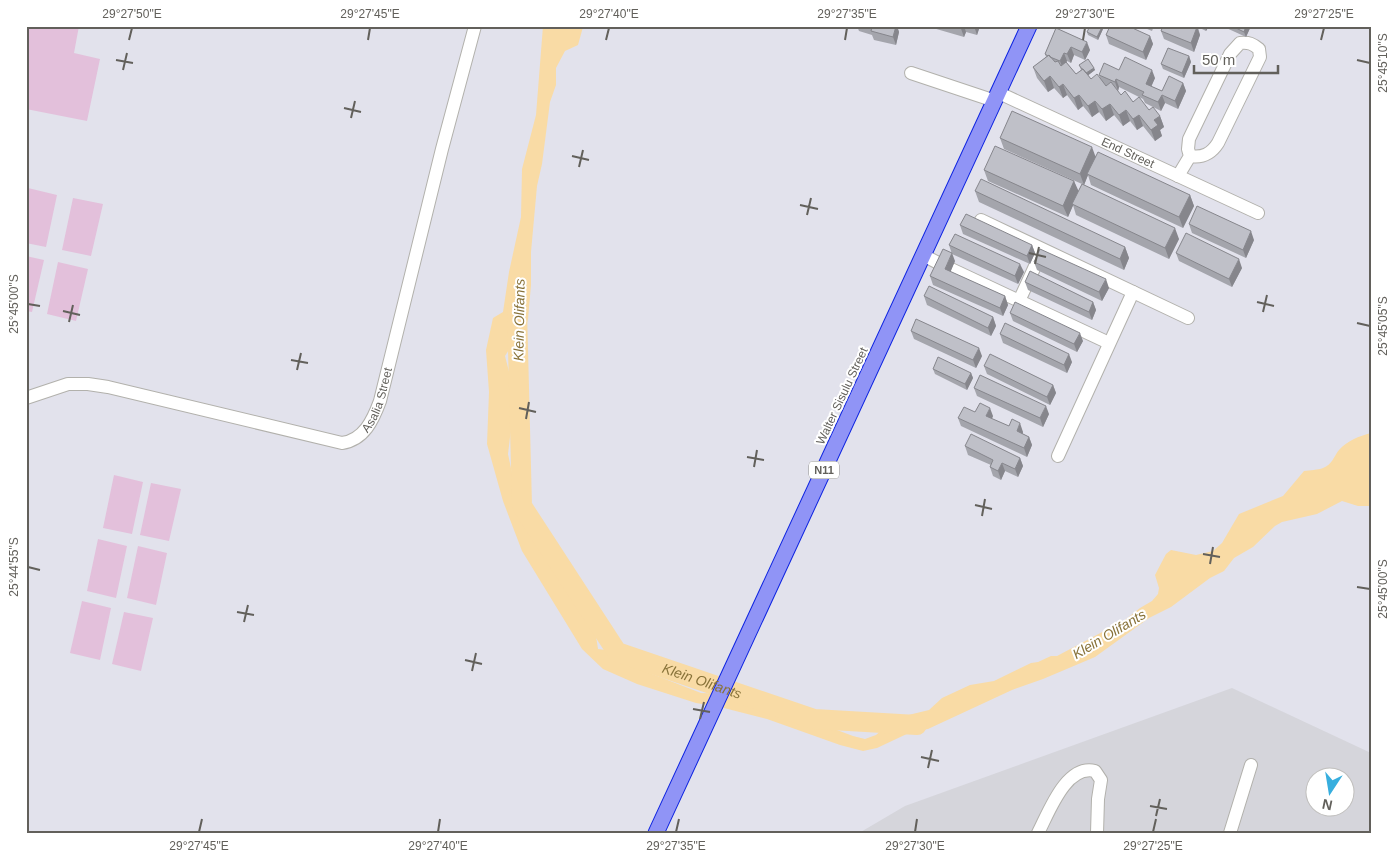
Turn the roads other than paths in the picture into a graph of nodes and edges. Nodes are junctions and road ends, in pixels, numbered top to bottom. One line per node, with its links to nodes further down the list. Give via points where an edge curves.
1 (475, 26): 15 (street, Asalia Street, via 380,401 368,428 359,437 342,443 88,384 68,384)
2 (1029, 26): 4 (highway, Walter Sisulu Street / N11)
3 (911, 73): 4 (street, End Street)
4 (997, 97): 6 (street, End Street); 10 (highway, Walter Sisulu Street / N11)
5 (1190, 156): 5 (street, via 1189,139 1230,54 1240,43 1253,44 1259,49 1260,57 1218,143 1208,154); 6 (street)
6 (1178, 176): 7 (street, End Street)
7 (1258, 213)
8 (981, 220): 9 (street)
9 (1043, 249): 11 (street); 12 (street)
10 (924, 255): 12 (street); 18 (highway, Walter Sisulu Street / N11)
11 (1133, 292): 13 (street); 14 (street)
12 (1019, 301): 14 (street)
13 (1188, 318)
14 (1109, 343): 16 (street)
15 (26, 398)
16 (1058, 456)
17 (1251, 766): 21 (street)
18 (656, 833)
19 (1038, 833): 20 (street, via 1064,784 1088,769 1095,770 1101,780)
20 (1097, 833)
21 (1230, 833)

